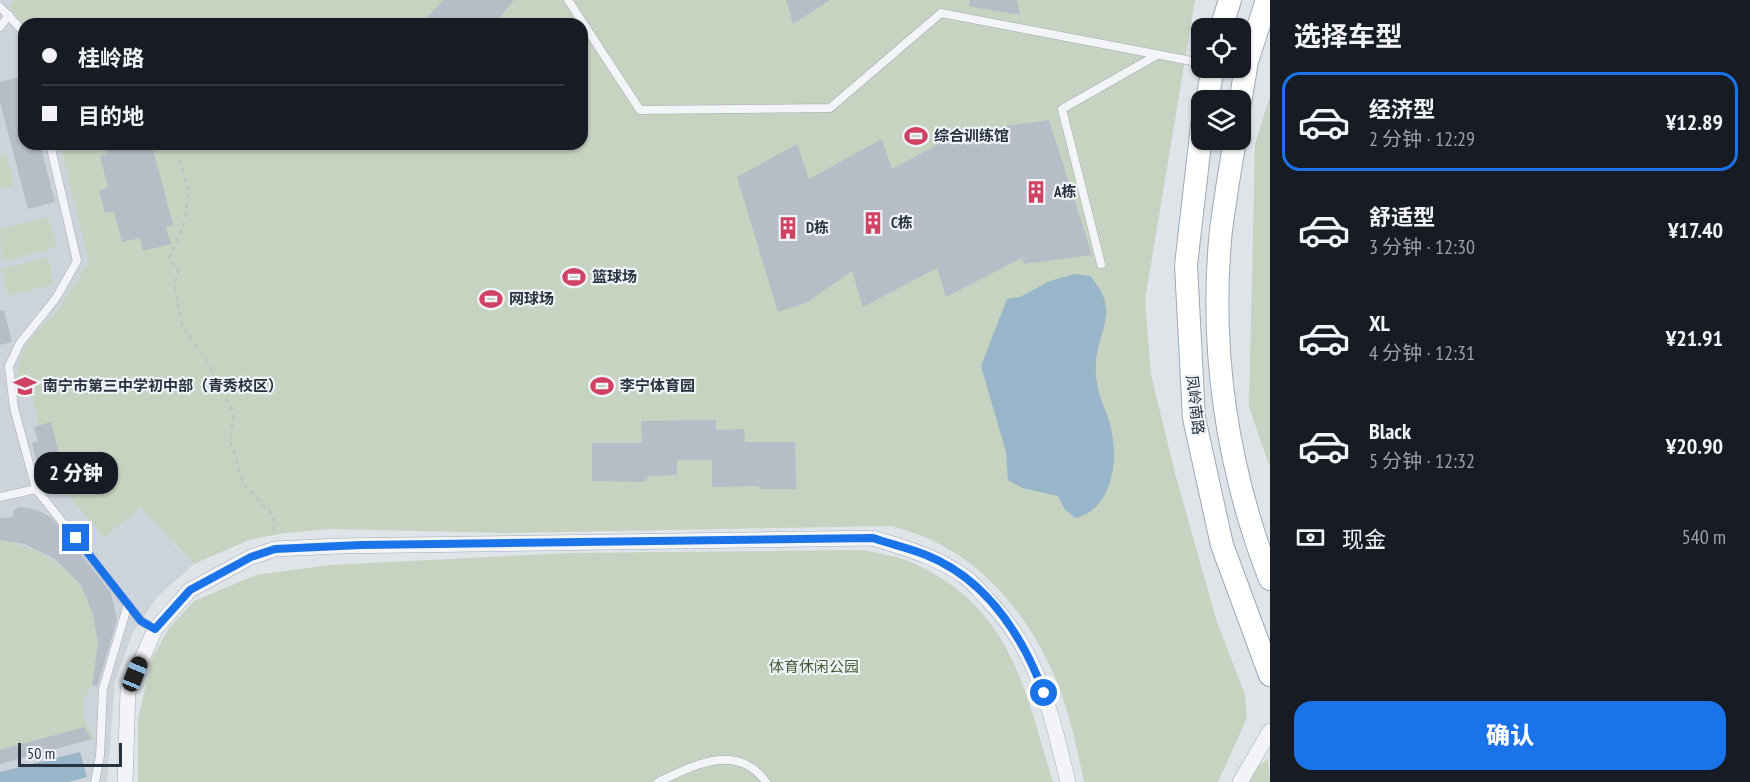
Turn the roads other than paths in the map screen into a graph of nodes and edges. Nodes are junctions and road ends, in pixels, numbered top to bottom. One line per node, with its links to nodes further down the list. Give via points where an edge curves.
1 (568, 0): 6 (lane)
2 (1227, 0): 7 (main road)
3 (1267, 0): 13 (main road, via 1247,61)
4 (0, 7): 5 (lane)
5 (9, 15): 8 (lane); 9 (lane)
6 (580, 18)
7 (1223, 18)
8 (18, 25)
9 (0, 27)
10 (588, 31): 11 (lane, via 640,110 830,108 941,13)
11 (1157, 55): 12 (lane); 17 (lane, via 1062,109)
12 (1191, 61)
13 (1242, 90)
14 (51, 150): 20 (lane, via 77,261 56,298 20,343 9,366 14,408)
15 (1199, 150): 18 (main road, 凤岭南路)
16 (1233, 150): 19 (main road, 凤岭南路, via 1221,231)
17 (1101, 264)
18 (1186, 265): 19 (main road); 25 (main road, 凤岭南路, via 1194,418 1222,545)
19 (1220, 267): 22 (main road, 凤岭南路, via 1223,403 1236,472)
20 (36, 489): 21 (lane); 23 (lane)
21 (0, 497)
22 (1270, 579)
23 (128, 604): 24 (lane, via 141,621); 27 (lane, via 104,689)
24 (155, 629): 28 (street, via 128,691); 31 (street, via 190,590 251,557 275,549 873,538 927,556 966,578 1009,622 1032,661 1050,709)
25 (1270, 675)
26 (1270, 731): 32 (street)
27 (95, 782)
28 (125, 782)
29 (658, 782): 30 (lane, via 697,764 730,760 752,765)
30 (766, 782)
31 (1068, 782)
32 (1240, 782)

